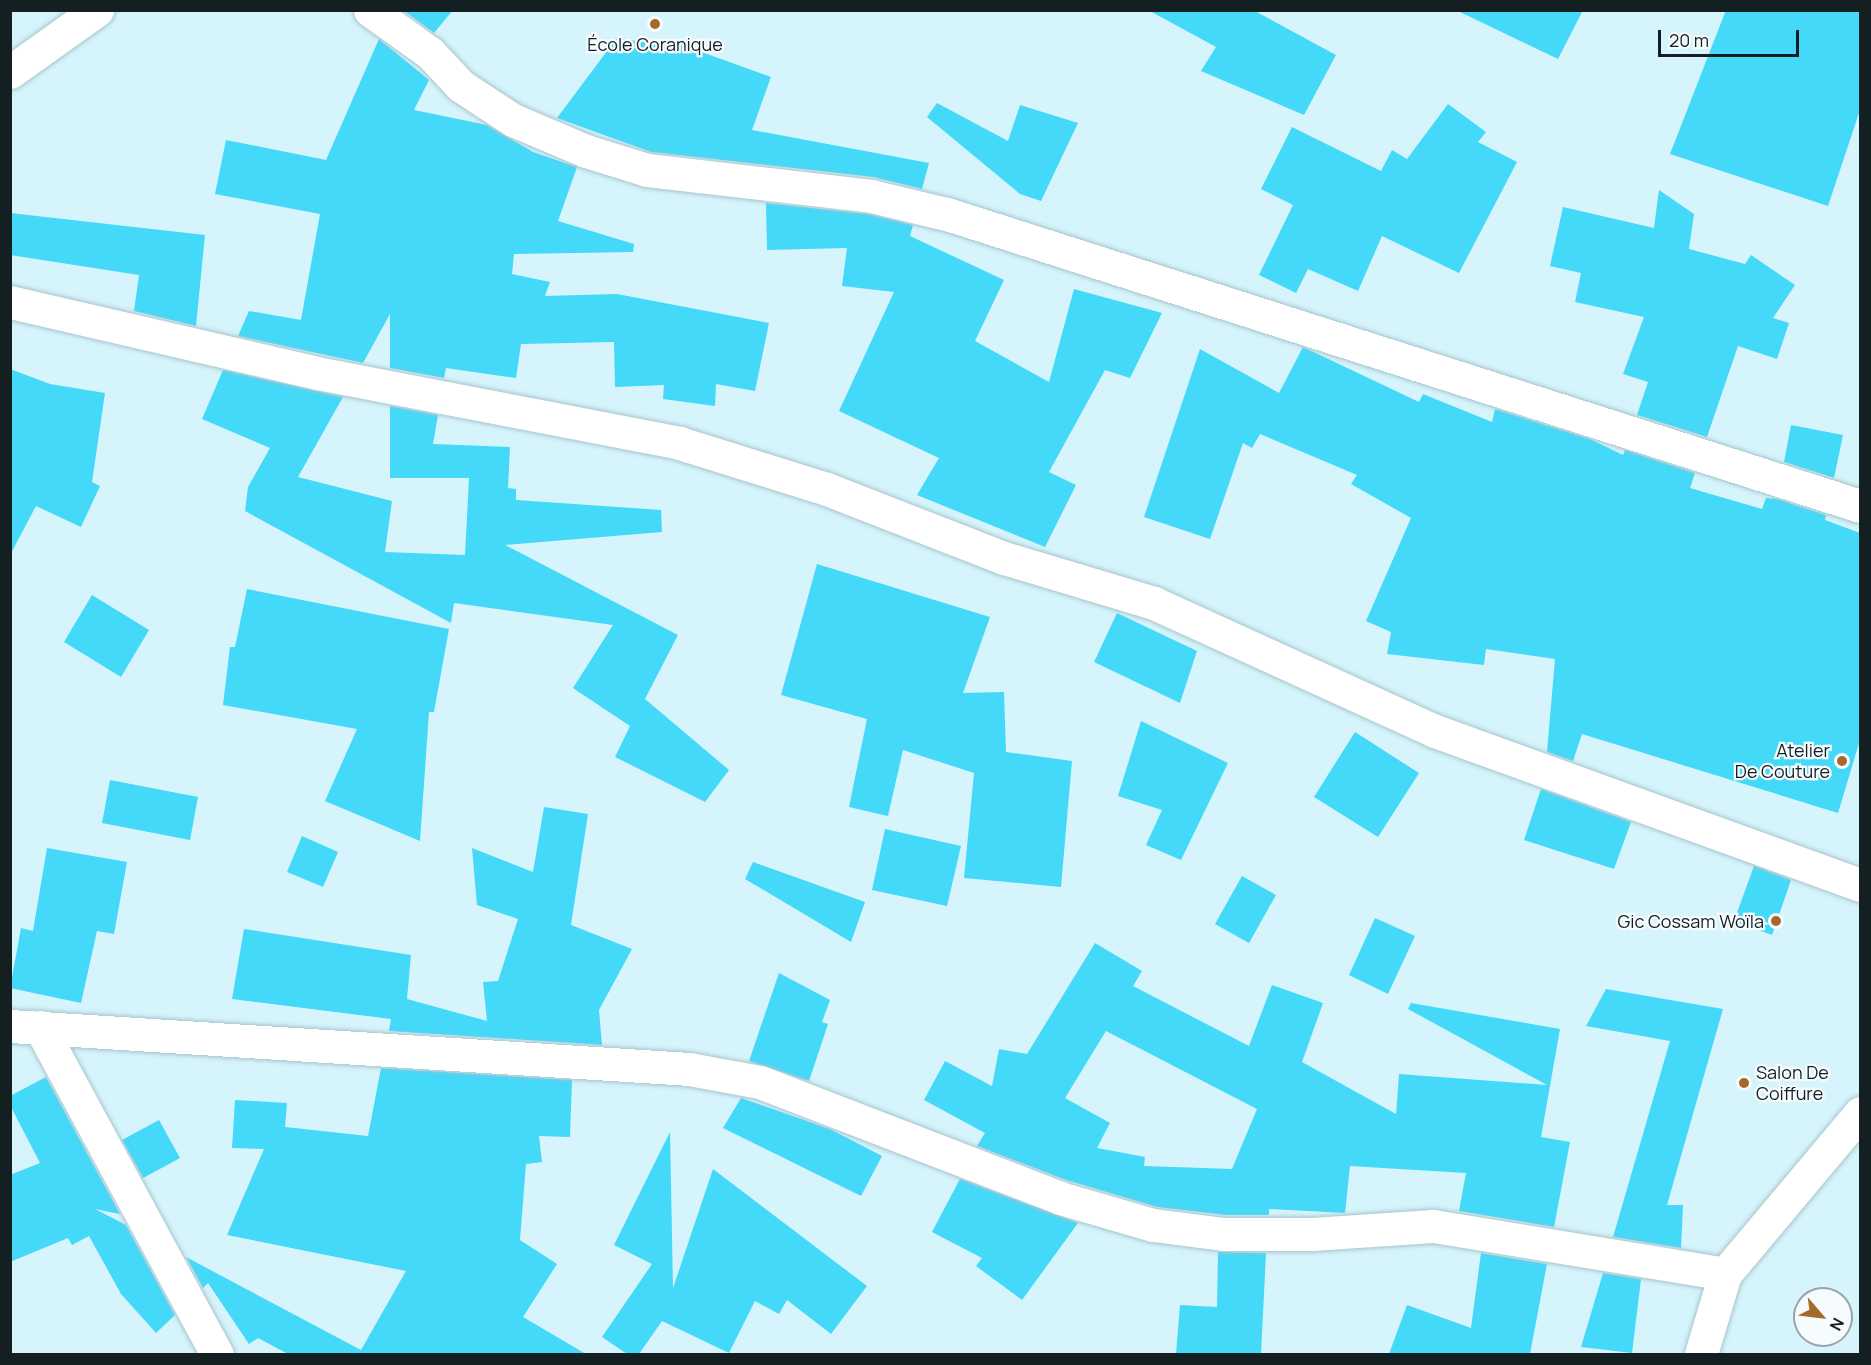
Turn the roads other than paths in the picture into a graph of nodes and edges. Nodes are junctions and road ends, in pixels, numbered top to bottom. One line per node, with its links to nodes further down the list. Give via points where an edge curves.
1 (97, 10): 3 (street)
2 (370, 10): 5 (street, via 430,53 461,86 513,120 586,151 647,170 871,196 950,214)
3 (10, 72)
4 (10, 302): 6 (street, via 317,373 680,443 827,489 1004,558 1154,603 1435,731)
5 (1860, 506)
6 (1860, 885)
7 (25, 1027): 9 (street, via 689,1069 760,1082 1060,1198 1153,1225 1224,1234 1312,1234 1432,1226); 10 (street)
8 (1860, 1113): 9 (street)
9 (1725, 1275): 11 (street)
10 (217, 1354)
11 (1701, 1354)

